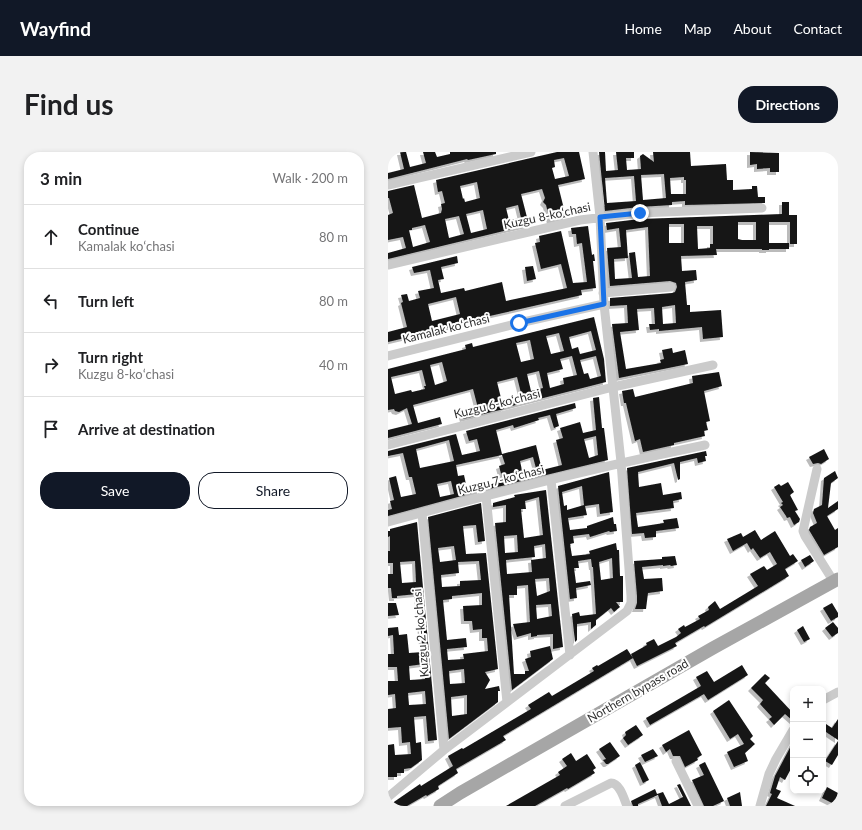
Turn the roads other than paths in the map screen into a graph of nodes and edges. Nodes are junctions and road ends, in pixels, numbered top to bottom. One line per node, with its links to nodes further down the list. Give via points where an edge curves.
1 (531, 152): 3 (street)
2 (592, 152): 5 (street)
3 (388, 185)
4 (762, 208): 5 (street, Kuzgu 8-koʻchasi)
5 (600, 217): 6 (street, Kuzgu 8-koʻchasi); 8 (street)
6 (388, 265)
7 (671, 287): 8 (street)
8 (603, 293): 9 (street)
9 (604, 304): 10 (street, Kamalak koʻchasi); 12 (street)
10 (388, 356)
11 (713, 365): 12 (street, Kuzgu 6-koʻchasi)
12 (613, 387): 13 (street, Kuzgu 6-koʻchasi); 15 (street)
13 (388, 445)
14 (705, 445): 15 (street, Kuzgu 7-koʻchasi)
15 (621, 462): 17 (street, Kuzgu 7-koʻchasi); 22 (street, via 631,603 628,611)
16 (817, 469): 21 (street, via 804,531)
17 (551, 480): 18 (street, Kuzgu 7-koʻchasi); 22 (street)
18 (486, 496): 19 (street, Kuzgu 7-koʻchasi); 25 (street)
19 (422, 513): 20 (street, Kuzgu 7-koʻchasi); 27 (street, Kuzgu 2-koʻchasi)
20 (388, 522)
21 (836, 580): 30 (main road, Northern bypass road)
22 (570, 655): 25 (street)
23 (838, 692): 24 (street)
24 (826, 698)
25 (507, 702): 27 (street)
26 (790, 735): 34 (street, via 769,774)
27 (444, 750): 29 (street)
28 (676, 761): 33 (street)
29 (388, 797)
30 (440, 806)
31 (565, 806): 32 (street, via 614,783)
32 (628, 806)
33 (698, 806)
34 (760, 806)

